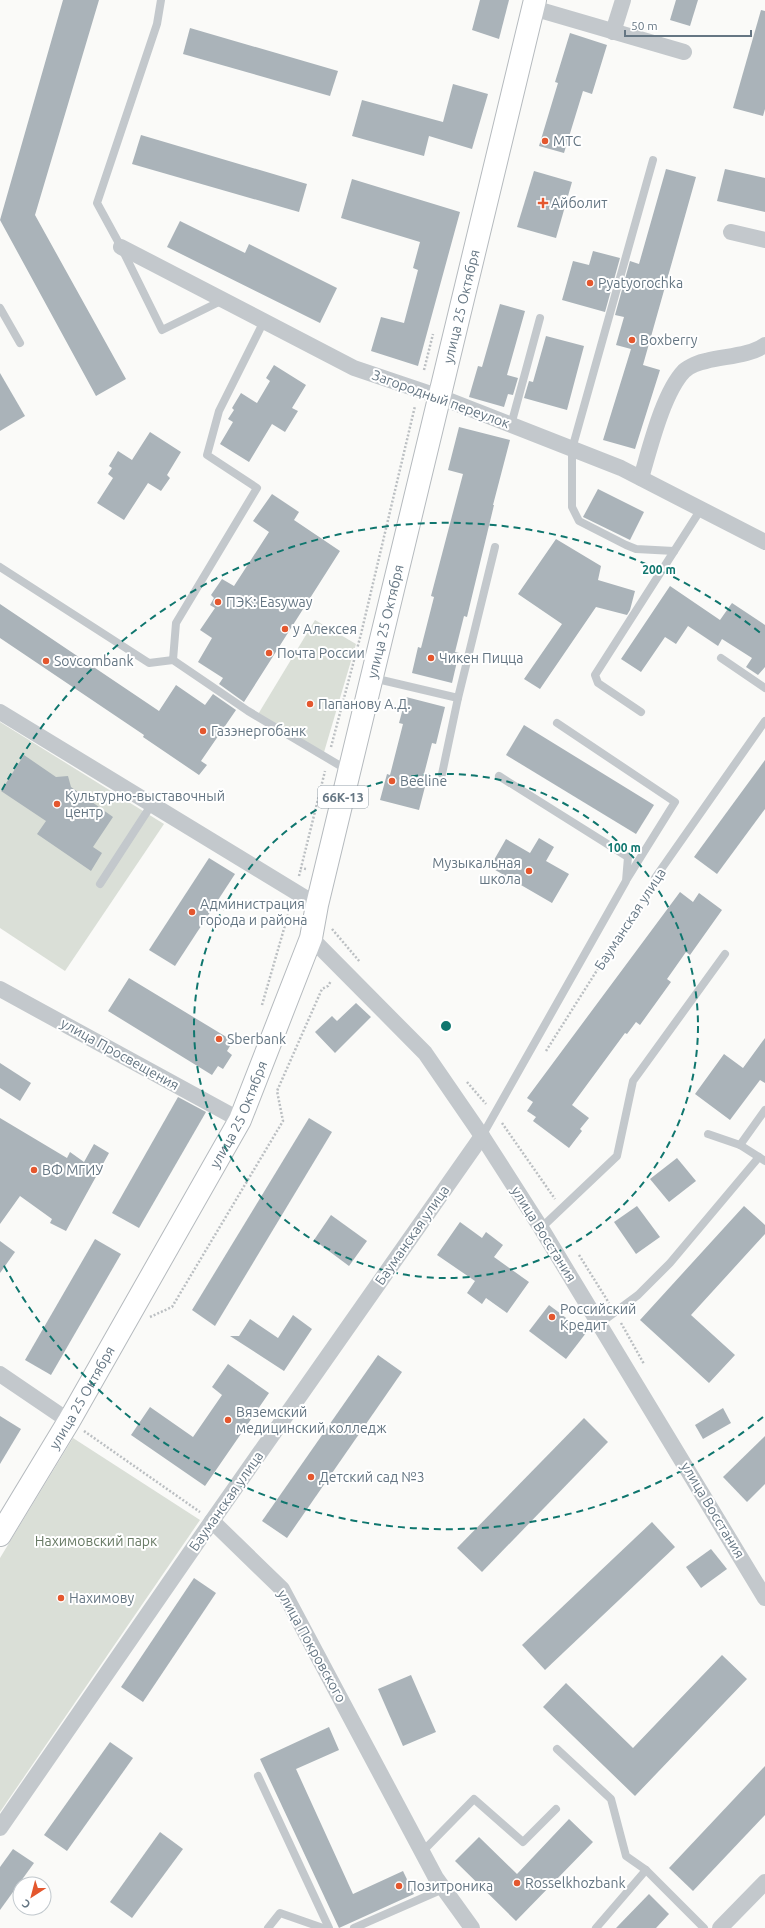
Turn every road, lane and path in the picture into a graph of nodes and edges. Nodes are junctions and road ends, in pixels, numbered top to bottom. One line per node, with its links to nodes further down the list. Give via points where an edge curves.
1 (161, 0): 9 (lane, via 157,24 96,203)
2 (623, 0): 4 (street)
3 (534, 4): 4 (street); 16 (main road, улица 25 Октября / 66К-13)
4 (614, 32): 5 (street)
5 (684, 52)
6 (653, 160): 18 (lane)
7 (732, 232): 8 (street)
8 (765, 240)
9 (121, 247): 10 (street, Загородный переулок); 10 (lane, via 162,330)
10 (223, 300): 13 (street, Загородный переулок)
11 (0, 308): 14 (lane)
12 (540, 318): 17 (lane)
13 (264, 321): 16 (street, Загородный переулок, via 354,368); 26 (lane, via 219,411 206,455 257,488 176,623)
14 (20, 343)
15 (765, 345): 19 (street, via 746,353 705,361 686,370 672,389)
16 (440, 397): 17 (street, Загородный переулок); 27 (main road, улица 25 Октября / 66К-13)
17 (510, 425): 18 (street, Загородный переулок)
18 (572, 449): 19 (street, Загородный переулок); 23 (lane, via 572,507 579,521 636,550)
19 (640, 478): 20 (street, Загородный переулок)
20 (701, 509): 21 (street, Загородный переулок); 23 (lane)
21 (765, 542)
22 (496, 547): 29 (lane)
23 (674, 551): 31 (lane, via 595,675 598,683)
24 (0, 567): 26 (lane, via 149,663)
25 (721, 658): 28 (lane)
26 (173, 660): 34 (lane, via 248,711)
27 (372, 678): 29 (lane); 34 (main road, улица 25 Октября / 66К-13)
28 (765, 688)
29 (458, 698): 35 (lane)
30 (0, 712): 37 (street)
31 (640, 712)
32 (765, 721): 39 (lane, Бауманская улица)
33 (557, 724): 40 (lane, via 675,802)
34 (349, 772): 43 (main road, улица 25 Октября / 66К-13)
35 (442, 774)
36 (499, 776): 40 (lane, via 628,857)
37 (152, 804): 41 (lane); 42 (street)
38 (301, 868): 42 (path)
39 (655, 878): 51 (path, Бауманская улица)
40 (626, 881): 54 (lane)
41 (100, 884)
42 (295, 891): 43 (street); 50 (path)
43 (317, 905): 45 (main road, улица 25 Октября / 66К-13)
44 (331, 927): 47 (path)
45 (311, 938): 48 (street, улица Восстания); 56 (main road, улица 25 Октября / 66К-13)
46 (725, 954): 62 (lane, via 633,1081 617,1156)
47 (363, 965)
48 (338, 966): 59 (street, улица Восстания, via 425,1053); 66 (path, via 328,986 322,989 277,1092 283,1121 172,1307)
49 (0, 989): 56 (street, улица Просвещения)
50 (261, 1009)
51 (543, 1056)
52 (463, 1078): 54 (path)
53 (765, 1110): 60 (lane)
54 (494, 1113): 57 (path); 59 (lane)
55 (505, 1116): 57 (path)
56 (240, 1120): 70 (main road, улица 25 Октября / 66К-13)
57 (501, 1122): 62 (path)
58 (708, 1134): 60 (lane)
59 (482, 1136): 63 (street, улица Восстания); 71 (street, Бауманская улица)
60 (740, 1146): 61 (lane)
61 (762, 1159): 65 (lane, via 670,1263 638,1295)
62 (562, 1208): 63 (lane)
63 (541, 1228): 67 (street, улица Восстания)
64 (578, 1254): 65 (path)
65 (614, 1312): 67 (lane); 68 (path)
66 (150, 1318)
67 (599, 1324): 73 (street, улица Восстания)
68 (646, 1366)
69 (0, 1374): 70 (street)
70 (81, 1426): 71 (path); 72 (main road, улица 25 Октября / 66К-13)
71 (212, 1520): 77 (street, Бауманская улица); 78 (street, улица Покровского, via 282,1589)
72 (0, 1535)
73 (765, 1598)
74 (557, 1749): 79 (lane, via 611,1799 626,1856)
75 (258, 1776): 84 (lane)
76 (556, 1808): 78 (lane, via 523,1842 474,1799)
77 (0, 1828)
78 (422, 1852): 81 (street, улица Покровского)
79 (646, 1870): 87 (lane); 88 (lane)
80 (765, 1882): 89 (street)
81 (443, 1889): 85 (lane); 86 (street, улица Покровского)
82 (268, 1928): 83 (lane, via 280,1913)
83 (323, 1928)
84 (329, 1928)
85 (354, 1928)
86 (472, 1928)
87 (596, 1928)
88 (704, 1928)
89 (720, 1928)

